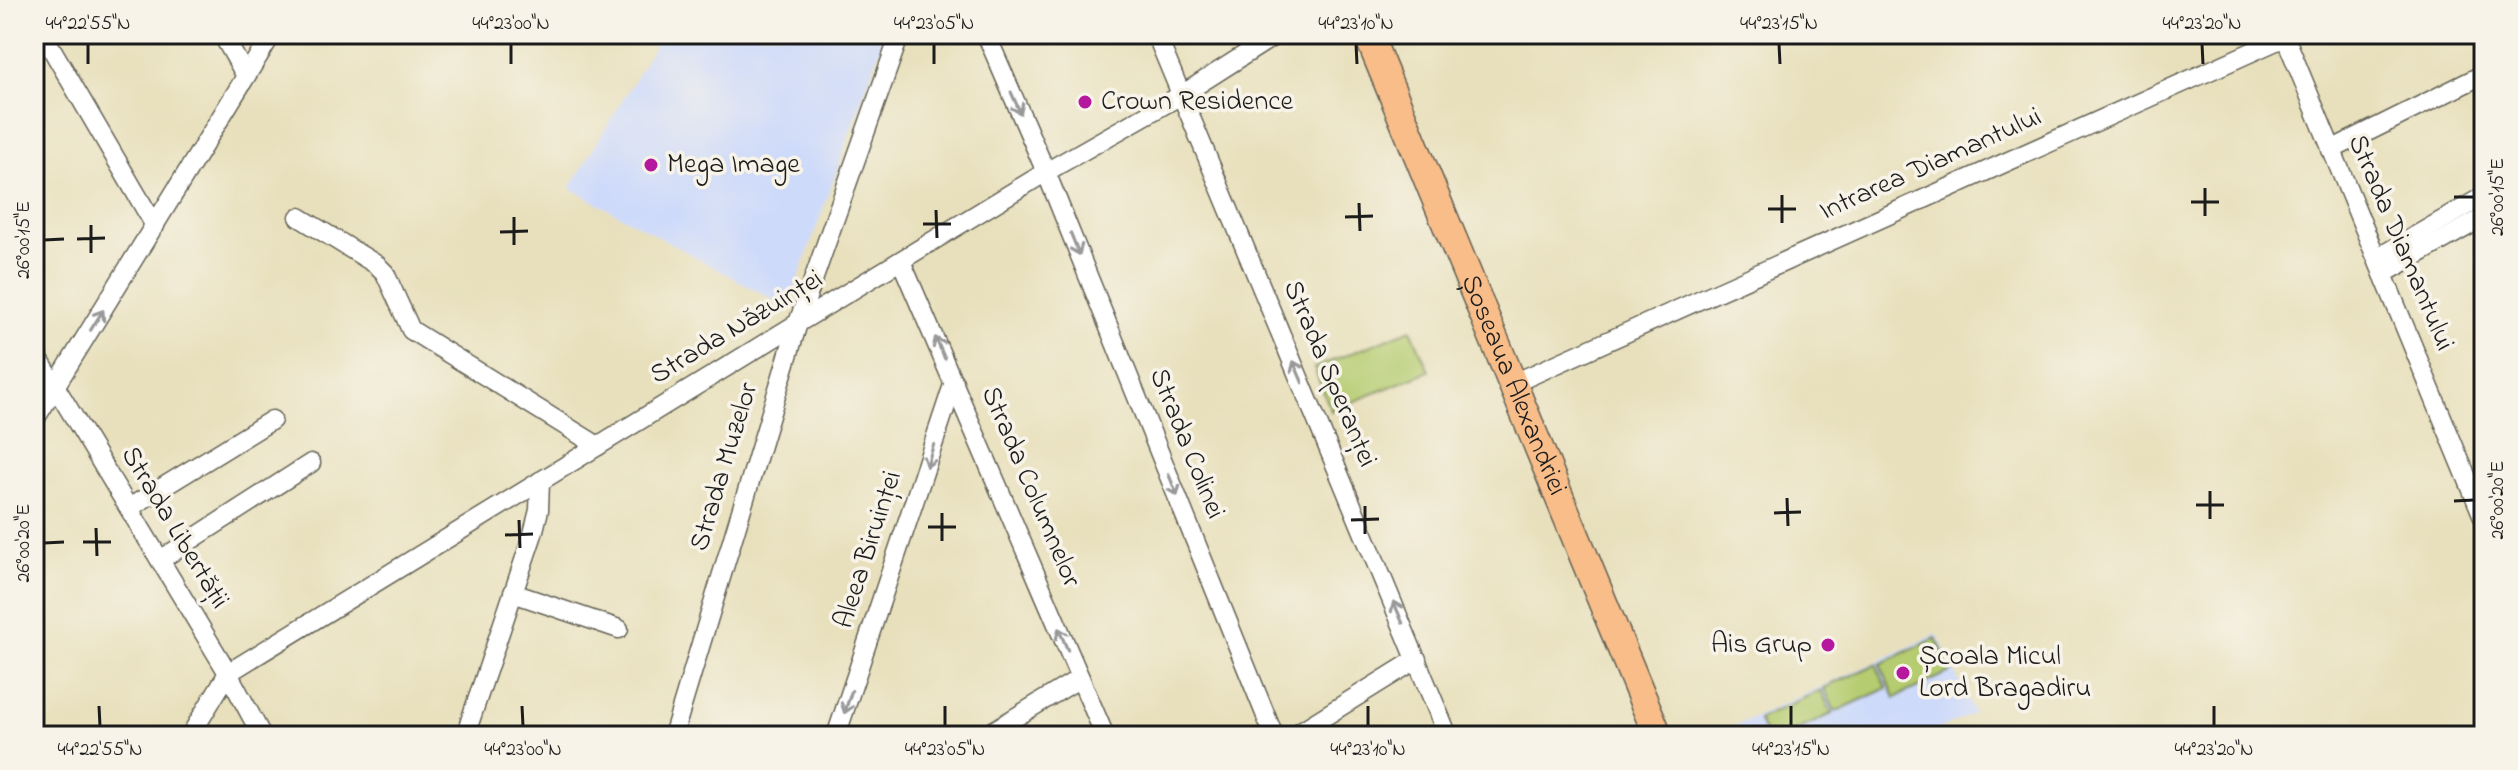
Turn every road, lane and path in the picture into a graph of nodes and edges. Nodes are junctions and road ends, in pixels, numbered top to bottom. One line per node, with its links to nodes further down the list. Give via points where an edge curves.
1 (43, 34): 19 (street)
2 (222, 34): 12 (street)
3 (272, 34): 12 (street)
4 (900, 34): 22 (street, Strada Muzelor)
5 (986, 34): 15 (street, Strada Colinei, one-way to 15)
6 (1156, 34): 13 (street, Strada Speranței)
7 (1277, 34): 13 (street, Strada Năzuinței)
8 (1352, 34): 51 (main road, Șoseaua Alexandriei)
9 (1368, 34): 25 (main road, Șoseaua Alexandriei)
10 (2284, 36): 14 (street, Strada Diamantului); 25 (street, Intrarea Diamantului)
11 (2484, 74): 14 (street)
12 (246, 76): 19 (street)
13 (1183, 94): 15 (street, Strada Năzuinței); 38 (street, Strada Speranței, one-way to 13)
14 (2331, 150): 21 (street, Strada Diamantului)
15 (1046, 172): 20 (street, Strada Năzuinței); 48 (street, Strada Colinei, one-way to 48)
16 (2484, 196): 21 (street)
17 (299, 217): 29 (street, via 385,273 411,330)
18 (2484, 217): 21 (street)
19 (155, 226): 26 (street, one-way to 19)
20 (901, 261): 22 (street, Strada Năzuinței); 24 (street, Strada Columnelor, one-way to 20)
21 (2380, 266): 31 (street, Strada Diamantului)
22 (798, 323): 29 (street, Strada Năzuinței); 44 (street, Strada Muzelor)
23 (34, 351): 26 (street, Strada Libertății)
24 (954, 382): 40 (street, Strada Columnelor, one-way to 24); 45 (street, Aleea Biruinței, one-way to 45)
25 (1512, 384): 52 (main road, Șoseaua Alexandriei)
26 (56, 386): 28 (street); 33 (street, Strada Libertății)
27 (272, 420): 33 (street)
28 (34, 421)
29 (598, 446): 32 (street, Strada Năzuinței)
30 (311, 463): 35 (street)
31 (2477, 478): 34 (street, Strada Diamantului)
32 (540, 481): 36 (street, via 539,510); 39 (street, Strada Năzuinței)
33 (129, 508): 35 (street, Strada Libertății)
34 (2484, 519)
35 (160, 560): 39 (street, Strada Libertății)
36 (513, 593): 37 (street); 43 (street)
37 (619, 629)
38 (1417, 659): 49 (street); 50 (street, Strada Speranței)
39 (228, 673): 41 (street); 42 (street, Strada Libertății)
40 (1080, 678): 46 (street); 47 (street, Strada Columnelor)
41 (190, 736)
42 (262, 736)
43 (465, 736)
44 (673, 736)
45 (836, 736)
46 (985, 736)
47 (1105, 736)
48 (1274, 736)
49 (1293, 736)
50 (1448, 736)
51 (1640, 736)
52 (1658, 736)

